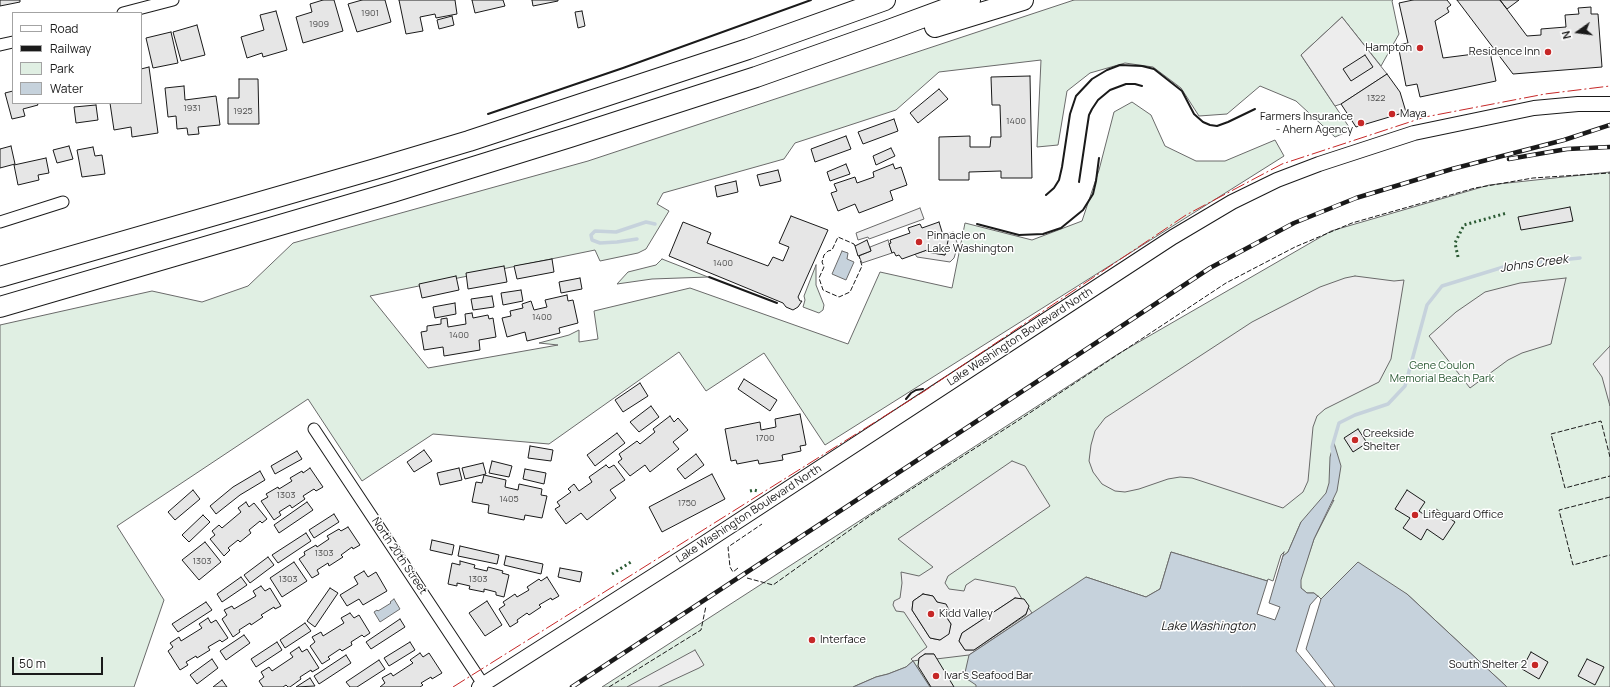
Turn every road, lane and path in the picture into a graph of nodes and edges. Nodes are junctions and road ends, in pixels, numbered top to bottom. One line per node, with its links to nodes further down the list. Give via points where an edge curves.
1 (173, 0): 6 (street)
2 (842, 0): 10 (highway)
3 (885, 0): 10 (highway)
4 (970, 0): 9 (highway)
5 (1023, 0): 9 (highway, via 926,30)
6 (127, 12)
7 (12, 42): 8 (street)
8 (0, 45)
9 (756, 76): 15 (highway, via 393,192)
10 (619, 92): 14 (highway, via 469,141)
11 (1610, 104): 17 (street, Lake Washington Boulevard North, via 1534,108 1414,133 1319,164 1277,180 1232,202 1174,237)
12 (63, 202): 13 (street)
13 (0, 222)
14 (0, 277)
15 (0, 307)
16 (314, 429): 17 (street, North 20th Street)
17 (481, 686)

